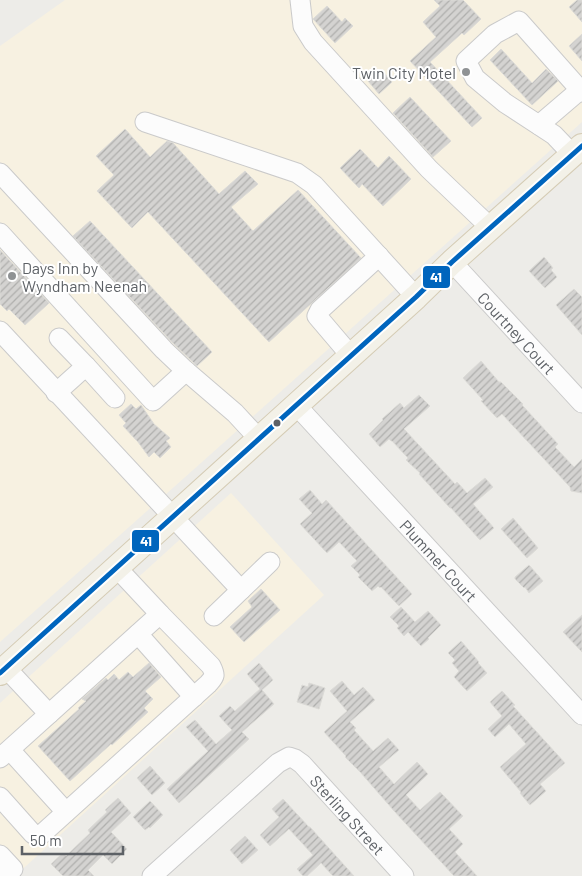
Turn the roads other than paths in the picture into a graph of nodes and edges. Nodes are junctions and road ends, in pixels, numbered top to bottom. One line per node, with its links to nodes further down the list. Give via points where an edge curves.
1 (300, 0): 7 (street, via 303,26 313,42 429,169)
2 (581, 91): 4 (street); 4 (street, via 519,21 495,34 466,61 475,78)
3 (145, 122): 9 (street, via 297,173 314,185)
4 (539, 125): 5 (street)
5 (578, 150): 7 (main road)
6 (0, 173): 16 (street)
7 (491, 228): 10 (main road)
8 (0, 233): 16 (street, via 153,401)
9 (379, 256): 11 (street); 14 (street, via 317,316)
10 (452, 262): 11 (main road); 19 (street, Courtney Court)
11 (416, 297): 14 (main road)
12 (0, 331): 17 (street)
13 (59, 338): 15 (street)
14 (351, 356): 20 (main road)
15 (86, 366): 17 (street); 18 (street)
16 (186, 371): 21 (street, via 235,413)
17 (56, 393): 22 (street)
18 (115, 398)
19 (582, 403)
20 (296, 405): 21 (main road); 32 (street, Plummer Court)
21 (259, 439): 22 (main road)
22 (173, 517): 24 (main road); 25 (street)
23 (270, 562): 25 (street)
24 (117, 568): 26 (street); 29 (main road)
25 (241, 590): 27 (street)
26 (160, 614): 28 (street); 30 (street, via 214,674)
27 (214, 616)
28 (138, 634): 30 (street); 31 (street)
29 (3, 670): 31 (street)
30 (194, 697): 35 (street)
31 (49, 714): 33 (street)
32 (582, 715)
33 (5, 754): 35 (street)
34 (0, 796): 35 (street, via 37,835)
35 (66, 812)
36 (0, 855): 37 (street, via 12,869)
37 (5, 876)
38 (152, 876): 39 (street, Sterling Street, via 278,763 289,757 302,764)
39 (404, 876)

